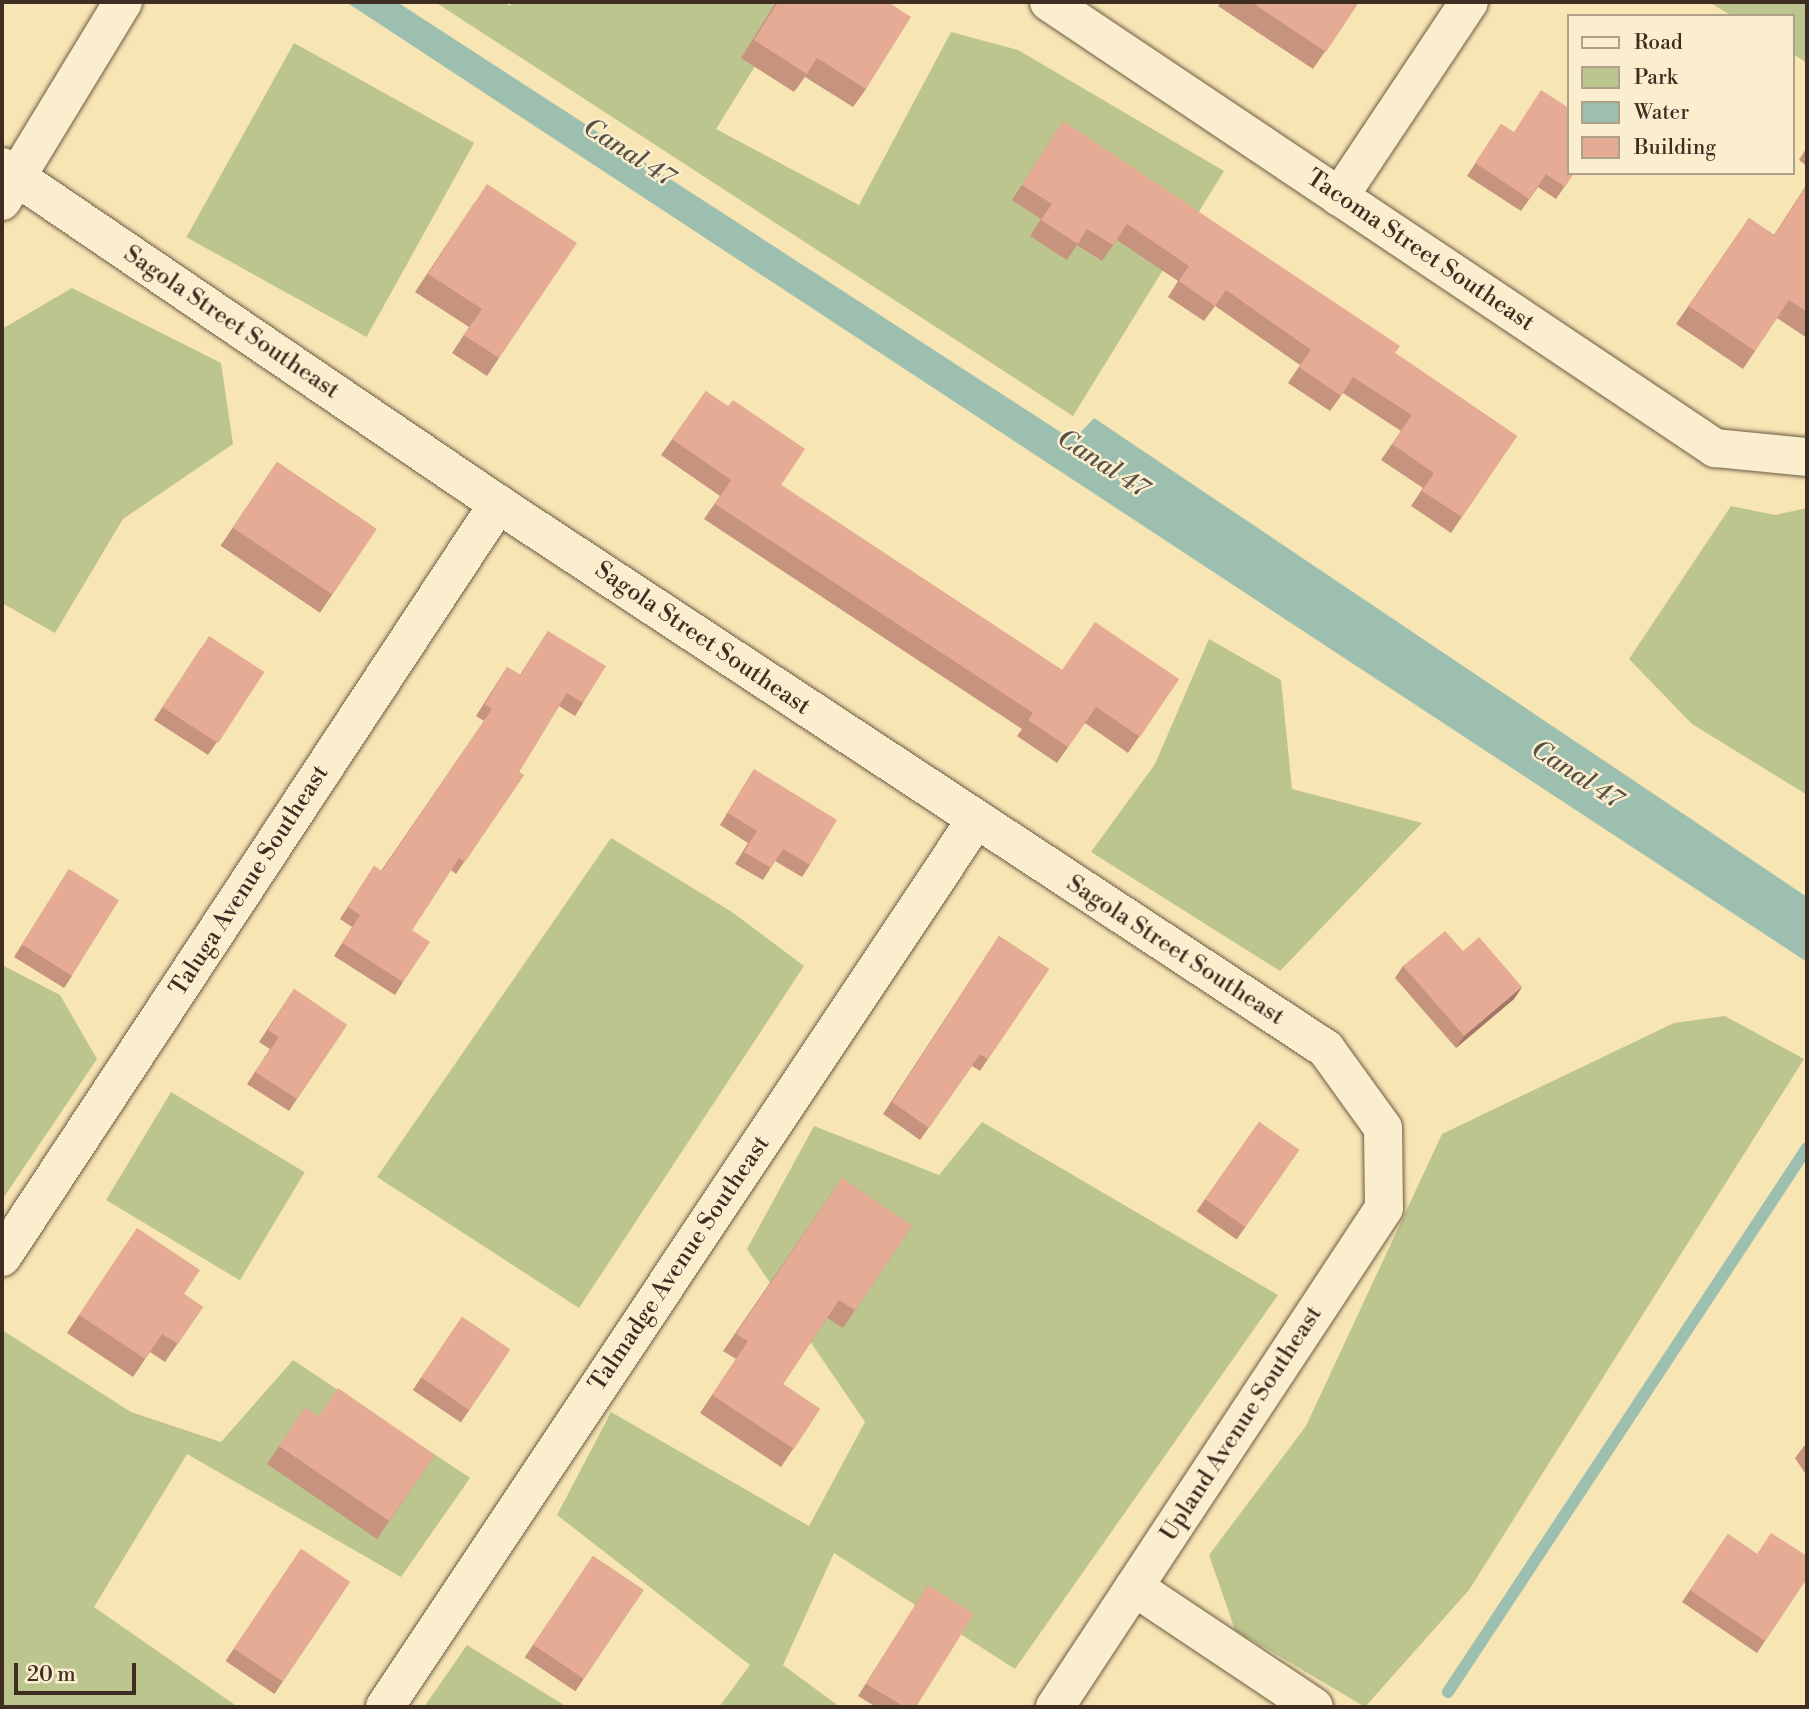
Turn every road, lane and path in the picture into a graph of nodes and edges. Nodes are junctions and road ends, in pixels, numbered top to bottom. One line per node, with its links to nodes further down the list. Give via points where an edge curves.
1 (123, 2): 4 (street)
2 (1049, 2): 5 (street, Tacoma Street Southeast)
3 (1469, 2): 5 (street)
4 (7, 182): 7 (street, Sagola Street Southeast)
5 (1339, 197): 6 (street, Tacoma Street Southeast, via 1715,448)
6 (1807, 457)
7 (498, 504): 8 (street, Sagola Street Southeast); 10 (street, Taluga Avenue Southeast)
8 (975, 821): 9 (street, Sagola Street Southeast, via 1326,1049); 12 (street, Talmadge Avenue Southeast)
9 (1383, 1128): 11 (street, Upland Avenue Southeast, via 1384,1208)
10 (2, 1257)
11 (1134, 1587): 13 (street, Upland Avenue Southeast); 14 (street)
12 (385, 1707)
13 (1055, 1707)
14 (1314, 1707)

